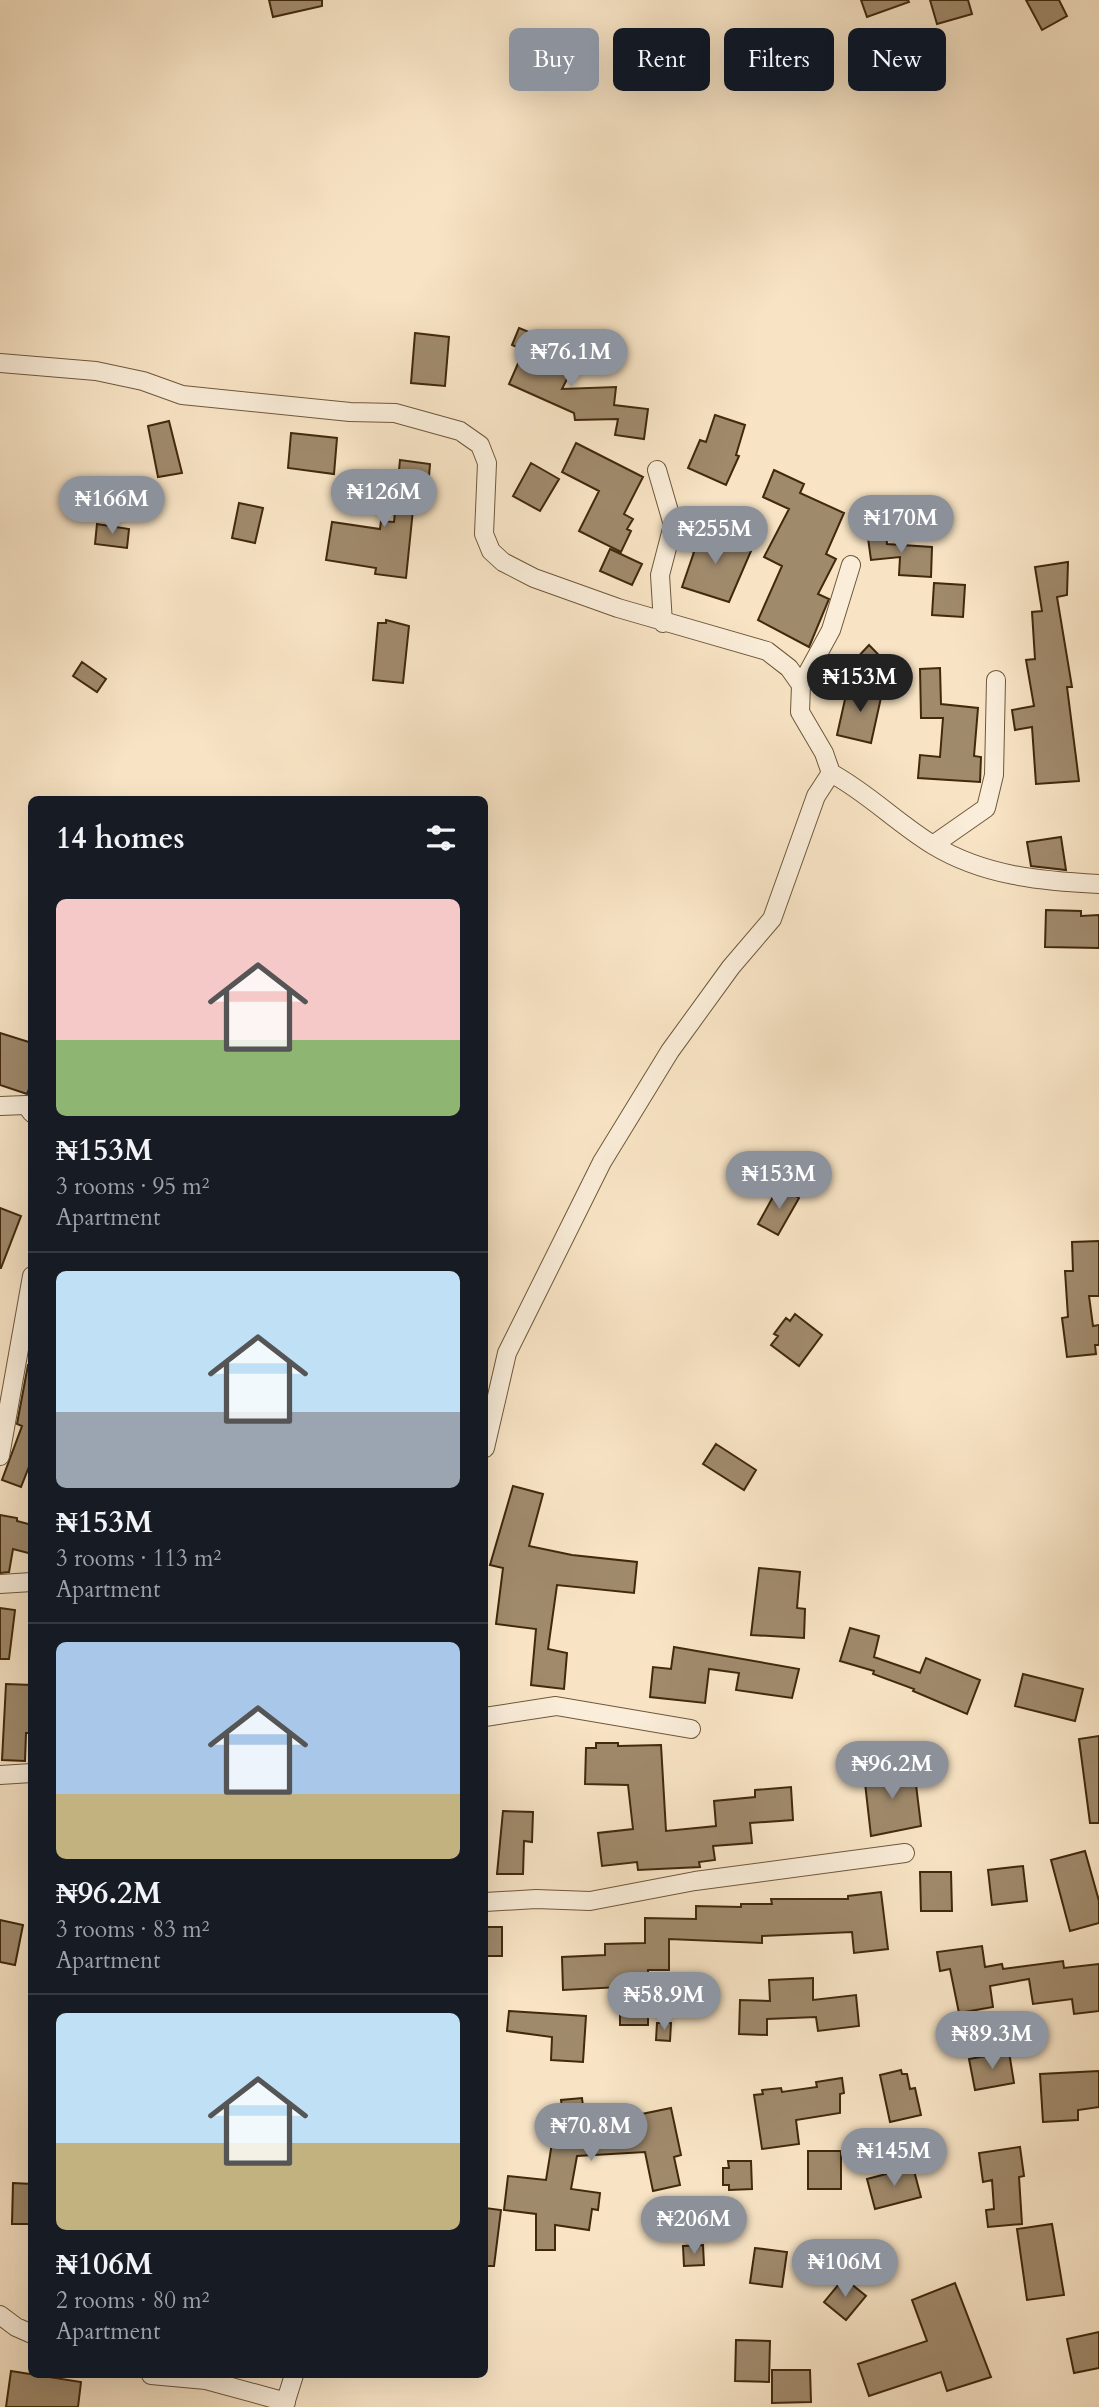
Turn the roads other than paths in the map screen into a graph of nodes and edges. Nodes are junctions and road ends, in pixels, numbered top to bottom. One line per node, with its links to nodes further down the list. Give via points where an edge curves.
1 (0, 363): 4 (street, via 96,371 182,394 395,413 460,431 480,444 487,463 484,534 491,551 534,578)
2 (657, 470): 4 (street, via 673,525 660,575)
3 (851, 565): 6 (street, via 831,631)
4 (663, 623): 6 (street, via 767,651 789,668)
5 (996, 680): 8 (street, via 994,775 986,808)
6 (801, 685): 7 (street, via 800,712)
7 (831, 773): 8 (street); 13 (street, via 816,796 772,919 670,1051 602,1162 508,1353)
8 (933, 845): 9 (street, via 1003,874 1036,881)
9 (1099, 884)
10 (0, 1105): 11 (street)
11 (28, 1108)
12 (28, 1298): 14 (street)
13 (488, 1436)
14 (0, 1456)
15 (28, 1582): 16 (street)
16 (0, 1584)
17 (488, 1717): 18 (street, via 556,1706)
18 (691, 1729)
19 (28, 1773): 20 (street)
20 (0, 1775)
21 (905, 1853): 22 (street, via 695,1881 590,1901)
22 (488, 1902)
23 (0, 2315): 24 (street)
24 (28, 2332)
25 (184, 2378): 27 (street, via 206,2380)
26 (293, 2378): 27 (street)
27 (285, 2404)

